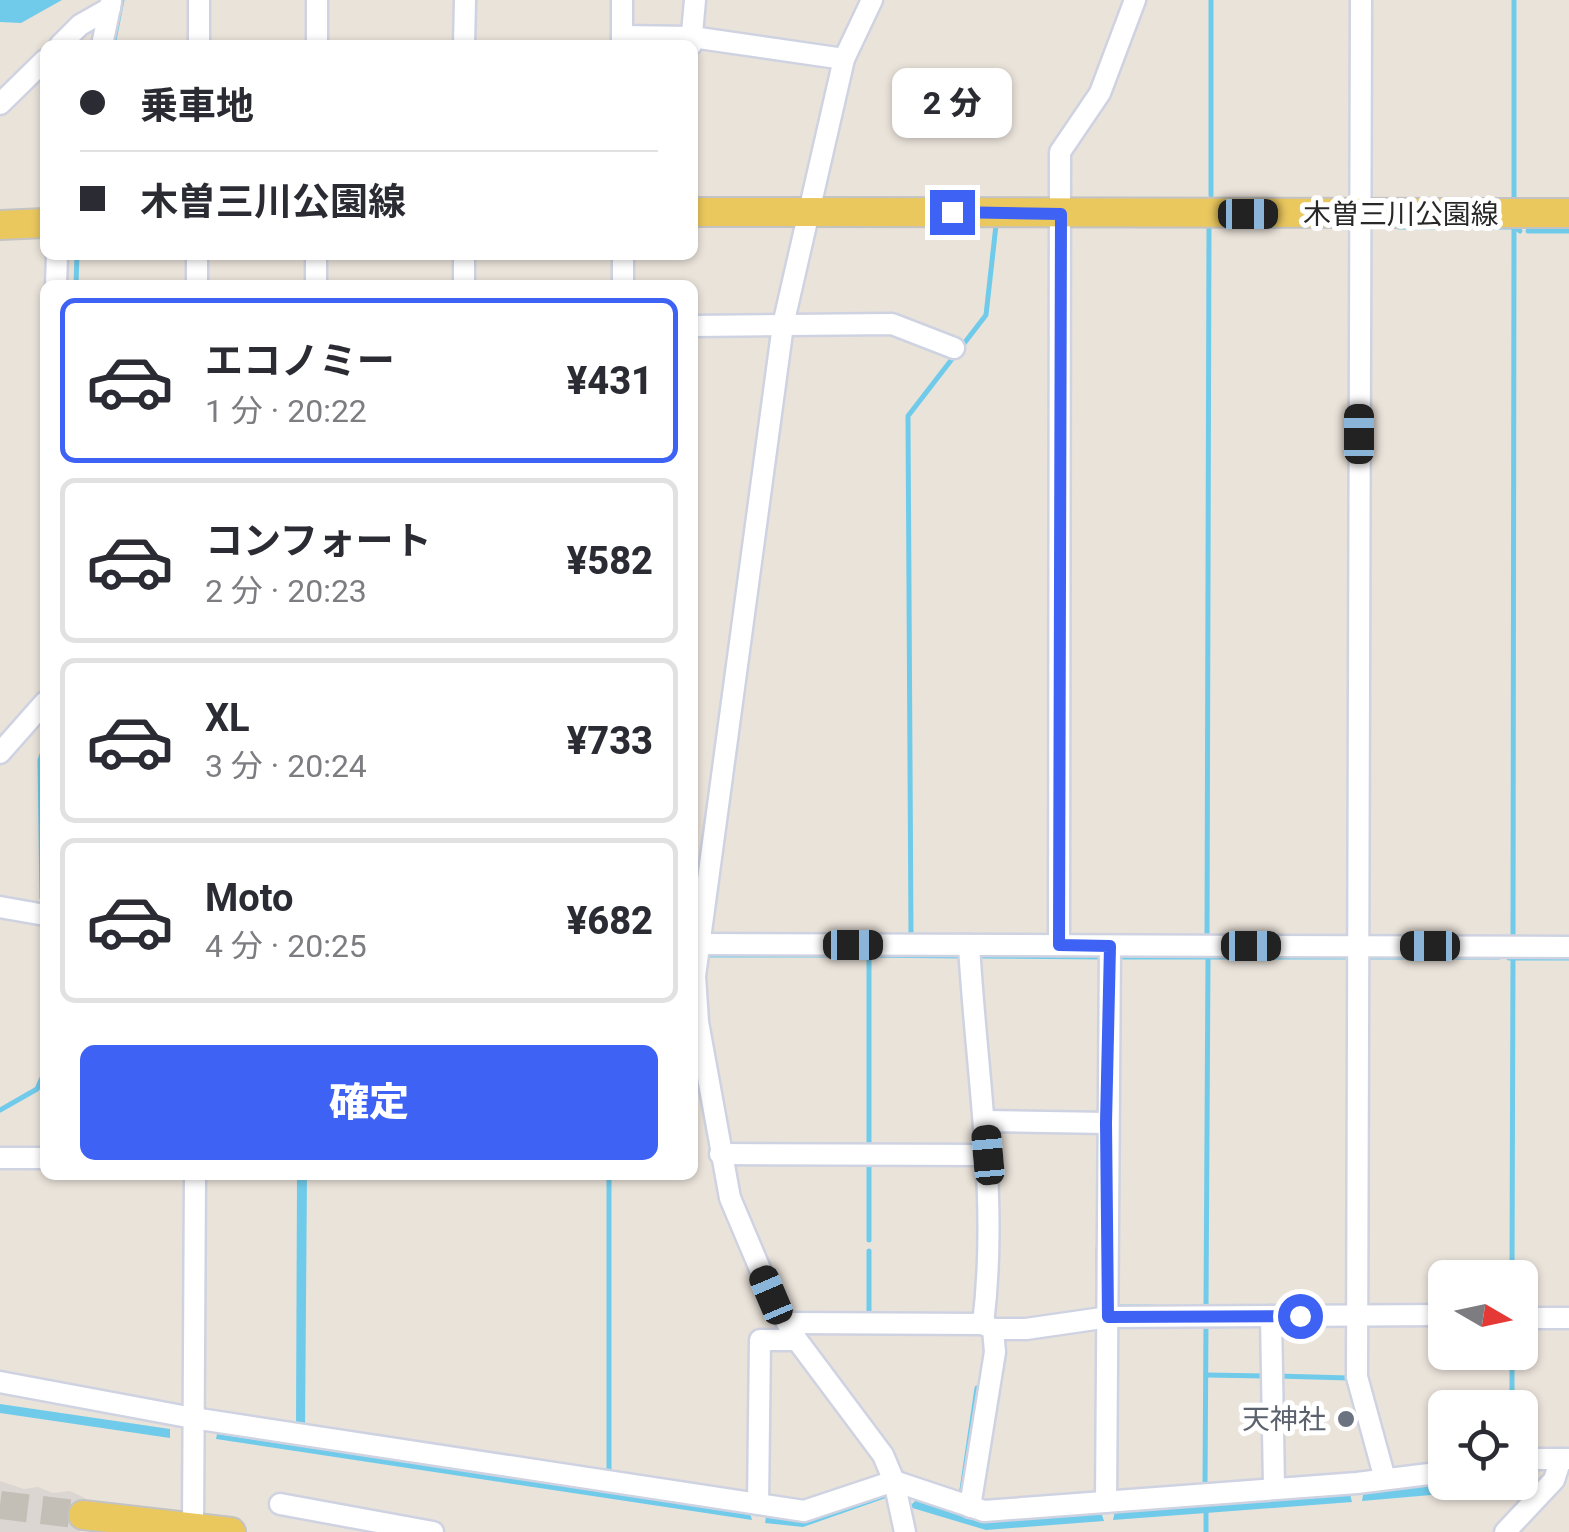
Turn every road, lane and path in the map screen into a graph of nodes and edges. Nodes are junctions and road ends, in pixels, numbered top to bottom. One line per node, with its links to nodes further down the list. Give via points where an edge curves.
1 (199, 0): 12 (street)
2 (317, 0): 13 (street)
3 (464, 0): 14 (street)
4 (622, 0): 15 (street)
5 (695, 0): 16 (street)
6 (872, 0): 18 (street)
7 (1135, 0): 24 (street, via 1100,92 1060,152)
8 (1361, 0): 25 (street)
9 (110, 4): 10 (street); 11 (street)
10 (65, 40)
11 (103, 40)
12 (198, 40)
13 (317, 40)
14 (464, 40)
15 (622, 40)
16 (692, 40)
17 (698, 42): 18 (street)
18 (844, 59): 21 (street)
19 (40, 65): 20 (street)
20 (0, 104)
21 (808, 211): 22 (main road, 木曽三川公園線); 24 (main road, 木曽三川公園線); 28 (street)
22 (698, 212)
23 (1569, 213): 25 (main road, 木曽三川公園線)
24 (1061, 214): 25 (main road, 木曽三川公園線); 38 (street)
25 (1360, 214): 40 (street)
26 (40, 224): 27 (main road)
27 (0, 225)
28 (783, 325): 29 (street); 30 (street, via 892,324); 35 (street)
29 (698, 326)
30 (954, 348)
31 (40, 708): 32 (street)
32 (0, 754)
33 (0, 907): 34 (street)
34 (40, 915)
35 (698, 930)
36 (698, 944): 37 (street)
37 (969, 945): 38 (street); 43 (street)
38 (1059, 945): 39 (street)
39 (1110, 946): 40 (street); 44 (street)
40 (1357, 946): 41 (street); 50 (street)
41 (1569, 947)
42 (698, 1022): 45 (street)
43 (985, 1121): 44 (street); 46 (street)
44 (1106, 1123): 53 (street)
45 (720, 1154): 46 (street); 57 (street, via 730,1198)
46 (988, 1155): 56 (street)
47 (0, 1158): 48 (street)
48 (40, 1158)
49 (195, 1180): 59 (street)
50 (1357, 1315): 51 (street); 52 (street); 63 (street, via 1357,1377)
51 (1271, 1316): 53 (street); 65 (street)
52 (1428, 1316)
53 (1108, 1317): 56 (street, via 1026,1329); 66 (street)
54 (1538, 1318): 55 (street)
55 (1569, 1318)
56 (988, 1326): 57 (street); 69 (street, via 995,1352)
57 (793, 1332): 64 (street); 68 (street, via 760,1340)
58 (0, 1382): 59 (street)
59 (193, 1418): 68 (street); 71 (street)
60 (1538, 1458): 61 (street)
61 (1565, 1459): 75 (street)
62 (1428, 1474): 63 (street)
63 (1385, 1478): 65 (street)
64 (894, 1481): 68 (street, via 804,1511); 69 (street); 74 (street)
65 (1274, 1487): 66 (street)
66 (1106, 1502): 69 (street)
67 (280, 1504): 73 (street)
68 (758, 1504)
69 (970, 1507)
70 (83, 1515): 71 (main road)
71 (192, 1527): 72 (main road)
72 (231, 1532)
73 (433, 1532)
74 (905, 1532)
75 (1505, 1532)

